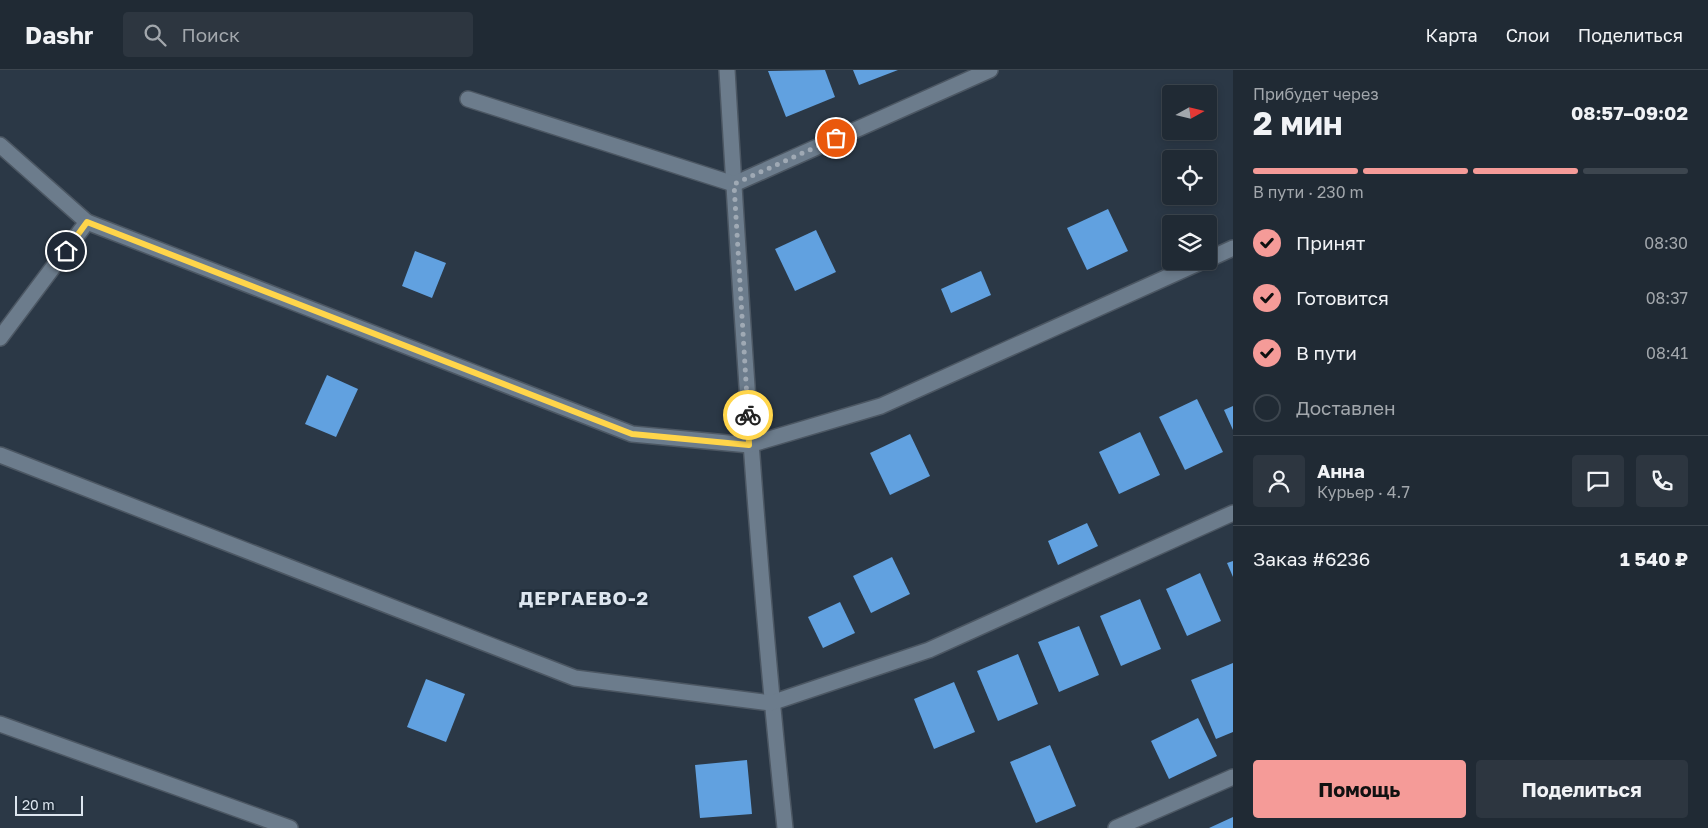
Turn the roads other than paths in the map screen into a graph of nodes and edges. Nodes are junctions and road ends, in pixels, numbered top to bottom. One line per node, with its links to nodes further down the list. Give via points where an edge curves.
1 (727, 70): 5 (street)
2 (990, 70): 5 (street)
3 (468, 100): 5 (street)
4 (0, 145): 6 (street)
5 (734, 184): 11 (street)
6 (87, 222): 10 (street); 11 (street, via 632,434)
7 (1233, 248): 8 (street)
8 (1217, 255)
9 (1183, 270): 11 (street, via 881,406)
10 (0, 338)
11 (749, 445): 14 (street)
12 (0, 455): 14 (street, via 575,678)
13 (1233, 513): 14 (street, via 929,650)
14 (771, 703): 18 (street)
15 (0, 724): 17 (street)
16 (1233, 777): 19 (street)
17 (290, 828)
18 (784, 828)
19 (1116, 828)

